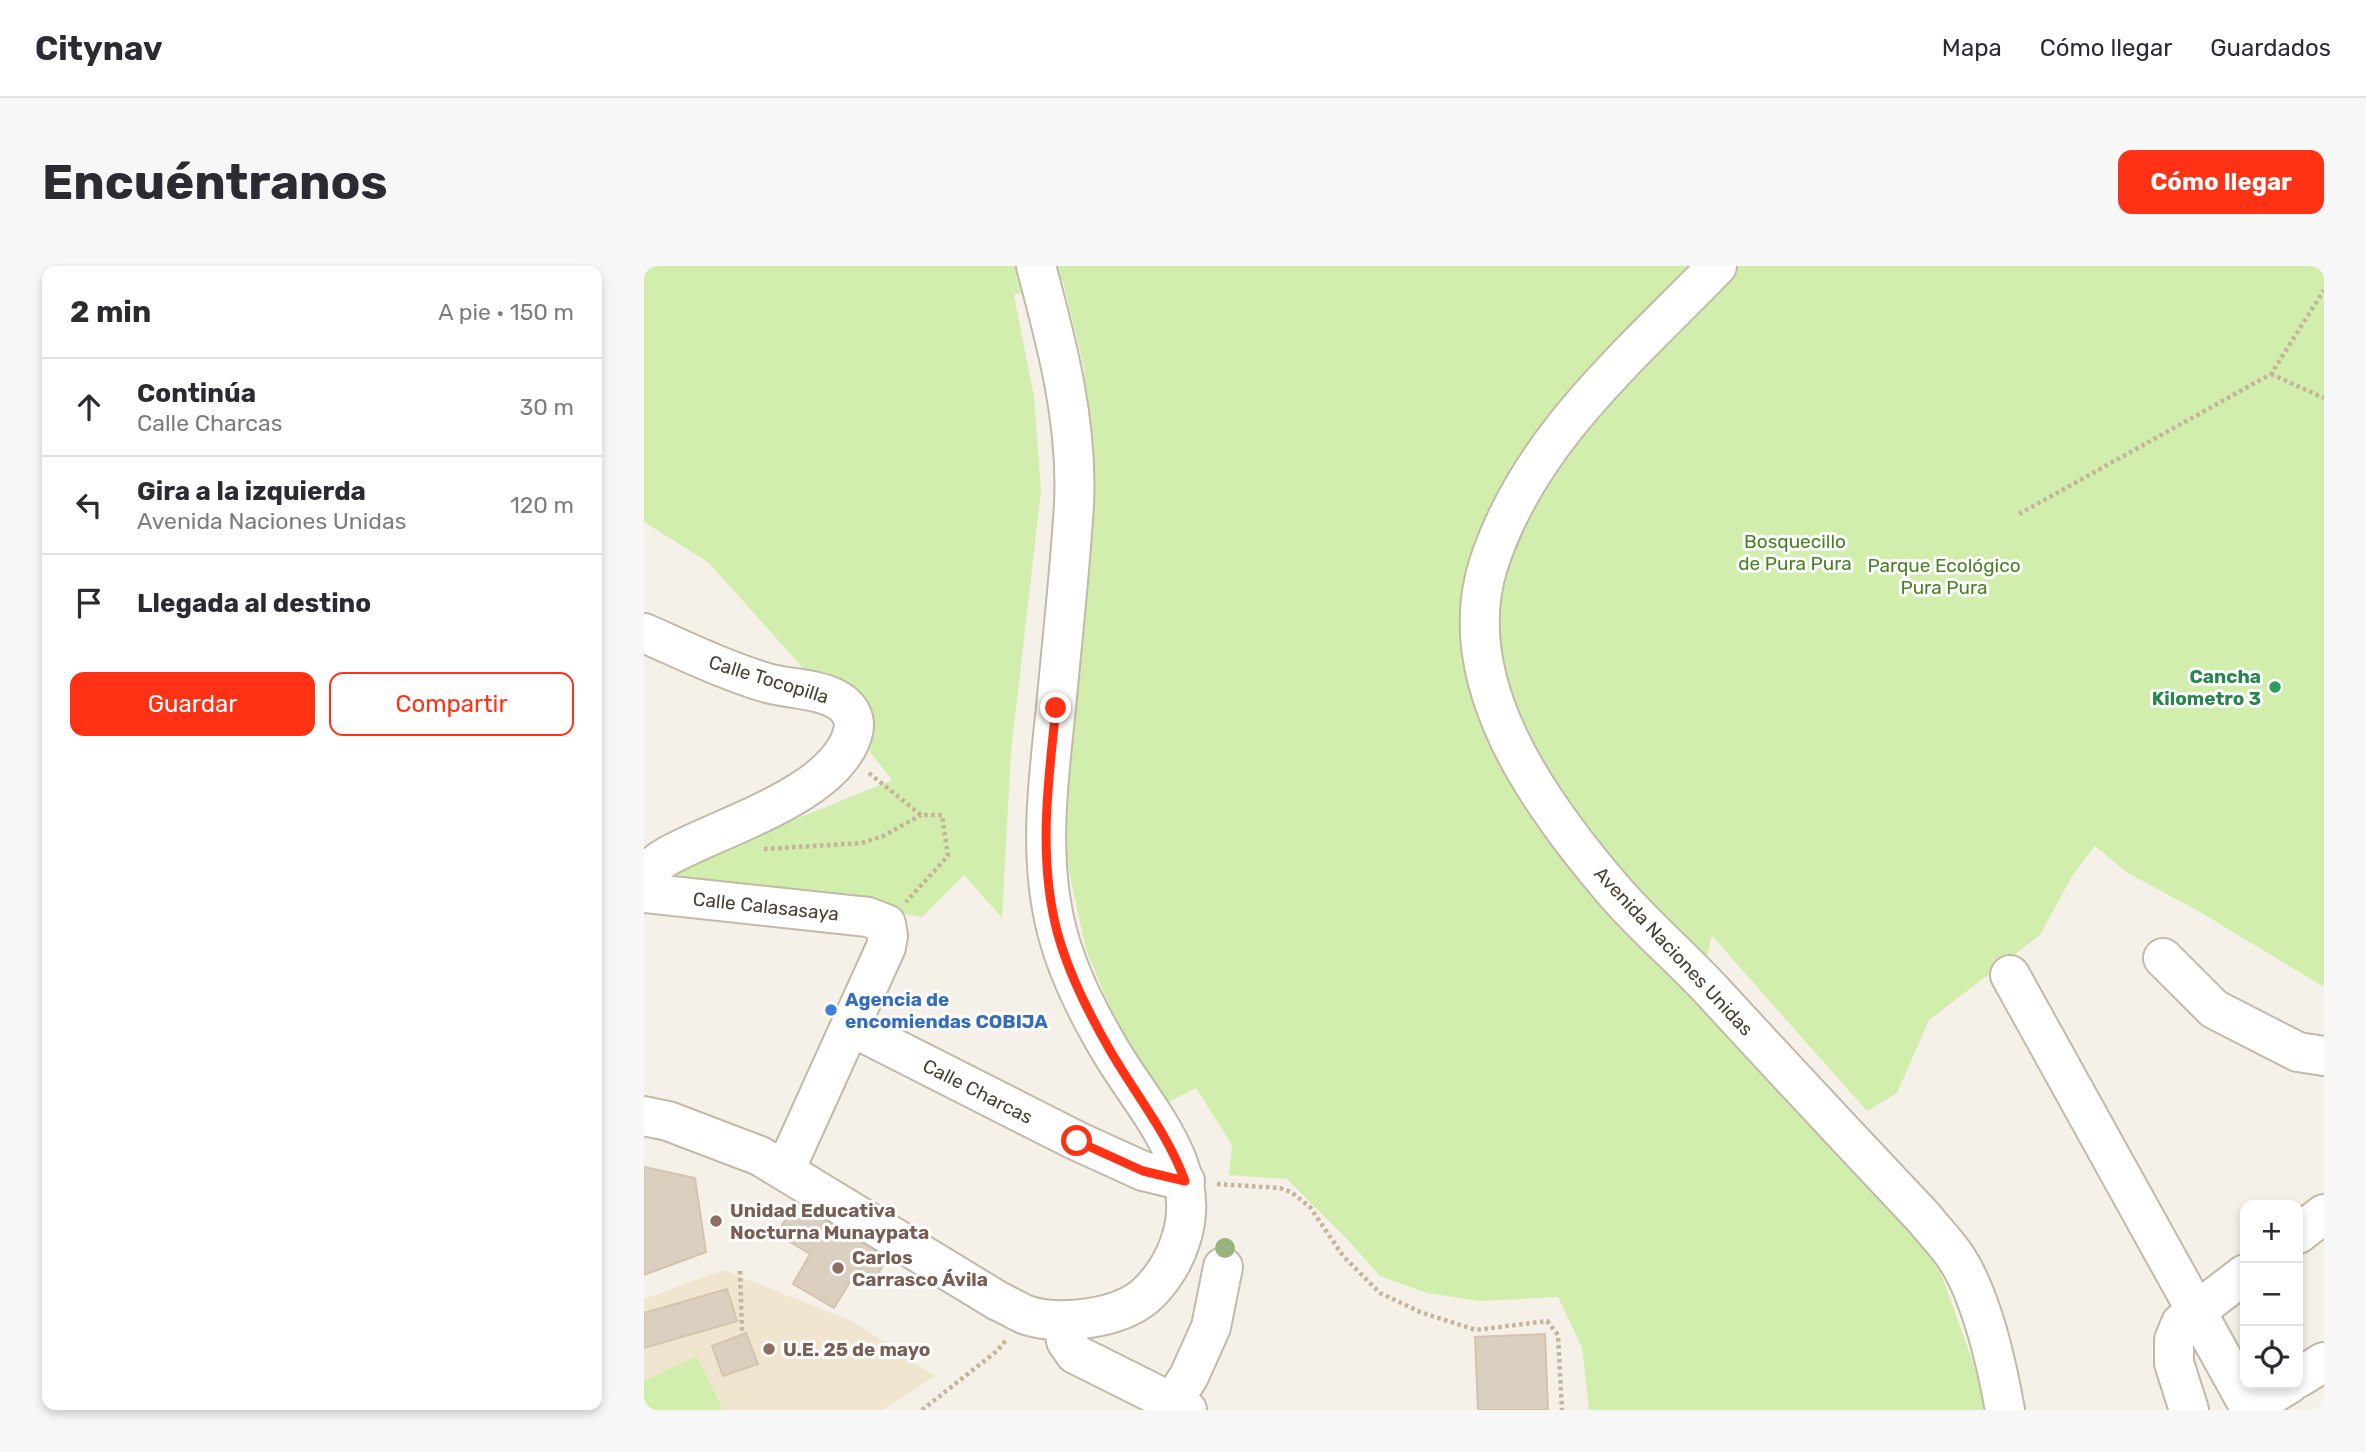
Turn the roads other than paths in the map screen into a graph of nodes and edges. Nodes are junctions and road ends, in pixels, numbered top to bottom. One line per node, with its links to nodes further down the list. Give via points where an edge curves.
1 (1036, 266): 12 (street, via 1067,395 1074,502 1048,785 1046,847 1051,898 1076,985 1111,1052 1175,1153)
2 (1717, 266): 23 (street, Avenida Naciones Unidas, via 1589,396 1543,454 1507,517 1481,595 1481,651 1487,676 1532,783 1616,893 1692,969 1955,1256 1982,1319)
3 (644, 633): 4 (street, Calle Tocopilla, via 720,667 834,698 853,715 855,725 844,753 823,775 778,805 666,856)
4 (644, 877)
5 (644, 894): 8 (street, Calle Calasasaya, via 868,917 886,924 886,947)
6 (2163, 958): 9 (street, via 2214,1009 2298,1052)
7 (2010, 975): 17 (street)
8 (852, 1027): 11 (street); 12 (street, Calle Charcas, via 1077,1141 1143,1171)
9 (2324, 1056)
10 (644, 1116): 11 (street, via 760,1156)
11 (785, 1170): 18 (street, via 998,1301)
12 (1185, 1181): 18 (street, via 1188,1203 1181,1239 1164,1274 1143,1298 1106,1315)
13 (2324, 1214): 14 (street)
14 (2303, 1230)
15 (1223, 1267): 22 (street, via 1212,1327)
16 (2240, 1277): 17 (street)
17 (2196, 1311): 21 (street, via 2250,1408); 24 (street, via 2181,1323 2174,1340 2174,1363)
18 (1045, 1318): 22 (street, via 1075,1354)
19 (2324, 1362): 20 (street)
20 (2303, 1375)
21 (2281, 1389)
22 (1180, 1406)
23 (2005, 1410)
24 (2189, 1410)

